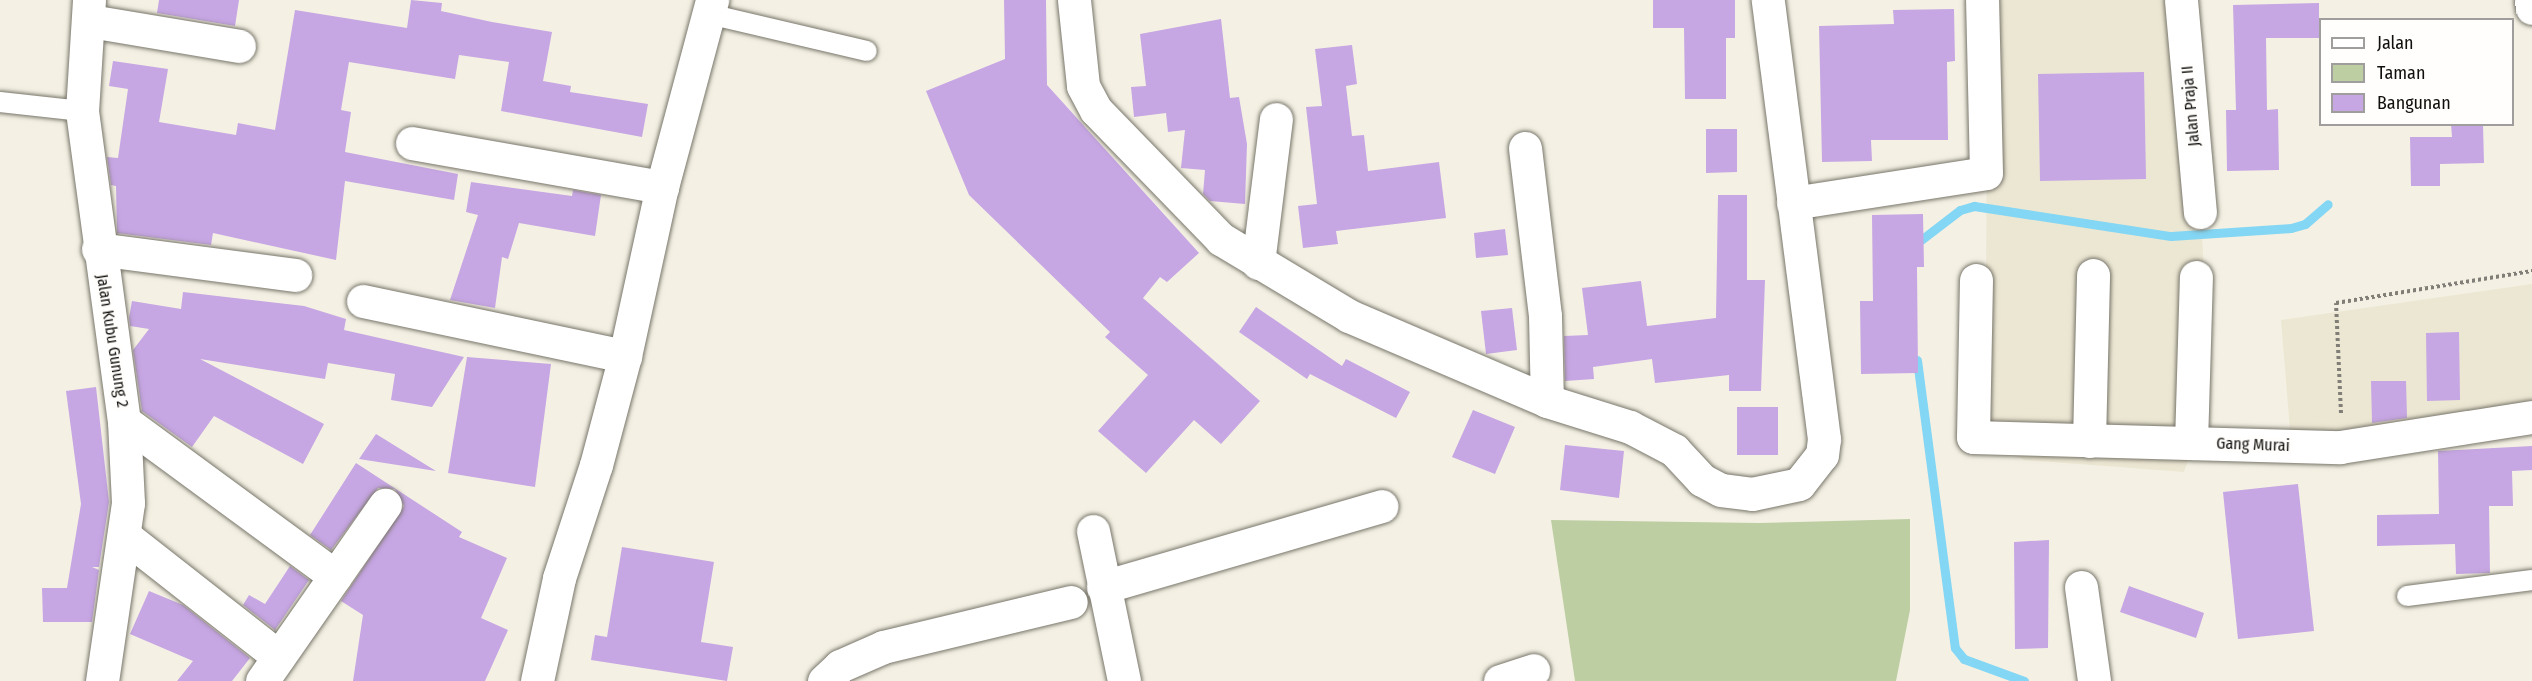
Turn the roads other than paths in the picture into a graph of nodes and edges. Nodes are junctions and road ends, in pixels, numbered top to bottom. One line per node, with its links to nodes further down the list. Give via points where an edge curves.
1 (1074, 0): 20 (street, via 1083,86 1096,110 1221,239)
2 (1768, 0): 17 (street)
3 (1982, 0): 17 (street, via 1986,173)
4 (2181, 0): 18 (street, Jalan Praja II)
5 (2531, 0): 7 (street)
6 (711, 7): 10 (lane); 16 (street)
7 (2532, 8)
8 (89, 10): 9 (street); 12 (street, Jalan Kubu Gunung 2)
9 (239, 46)
10 (867, 51)
11 (0, 102): 12 (lane)
12 (82, 111): 19 (street, Jalan Kubu Gunung 2)
13 (1276, 119): 20 (street)
14 (412, 143): 16 (street)
15 (1525, 148): 27 (street, via 1545,316)
16 (662, 187): 26 (street)
17 (1793, 203): 27 (street, via 1824,439 1822,454 1798,484 1752,494 1721,490 1702,480 1656,439)
18 (2200, 212)
19 (98, 249): 21 (street); 29 (street, Jalan Kubu Gunung 2)
20 (1258, 263): 27 (street, via 1349,316)
21 (295, 275)
22 (2093, 275): 30 (street)
23 (2196, 277): 31 (street)
24 (1976, 280): 30 (street, Gang Murai, via 1973,437)
25 (363, 302): 26 (street)
26 (625, 356): 45 (street, via 596,465 558,578)
27 (1547, 401)
28 (2532, 417): 31 (street, Gang Murai, via 2340,447)
29 (124, 421): 35 (street, Jalan Kubu Gunung 2); 36 (street)
30 (2089, 441): 31 (street, Gang Murai)
31 (2191, 443)
32 (385, 505): 36 (street)
33 (1381, 506): 38 (street)
34 (1093, 531): 38 (street)
35 (126, 537): 42 (street); 44 (street, Jalan Kubu Gunung 2)
36 (335, 576): 42 (street)
37 (2532, 580): 40 (lane)
38 (1103, 587): 47 (street)
39 (2081, 587): 49 (street)
40 (2407, 596)
41 (1071, 602): 46 (street, via 883,647 840,666)
42 (271, 669)
43 (1533, 670): 48 (street)
44 (102, 681)
45 (537, 681)
46 (824, 681)
47 (1124, 681)
48 (1500, 681)
49 (2094, 681)

